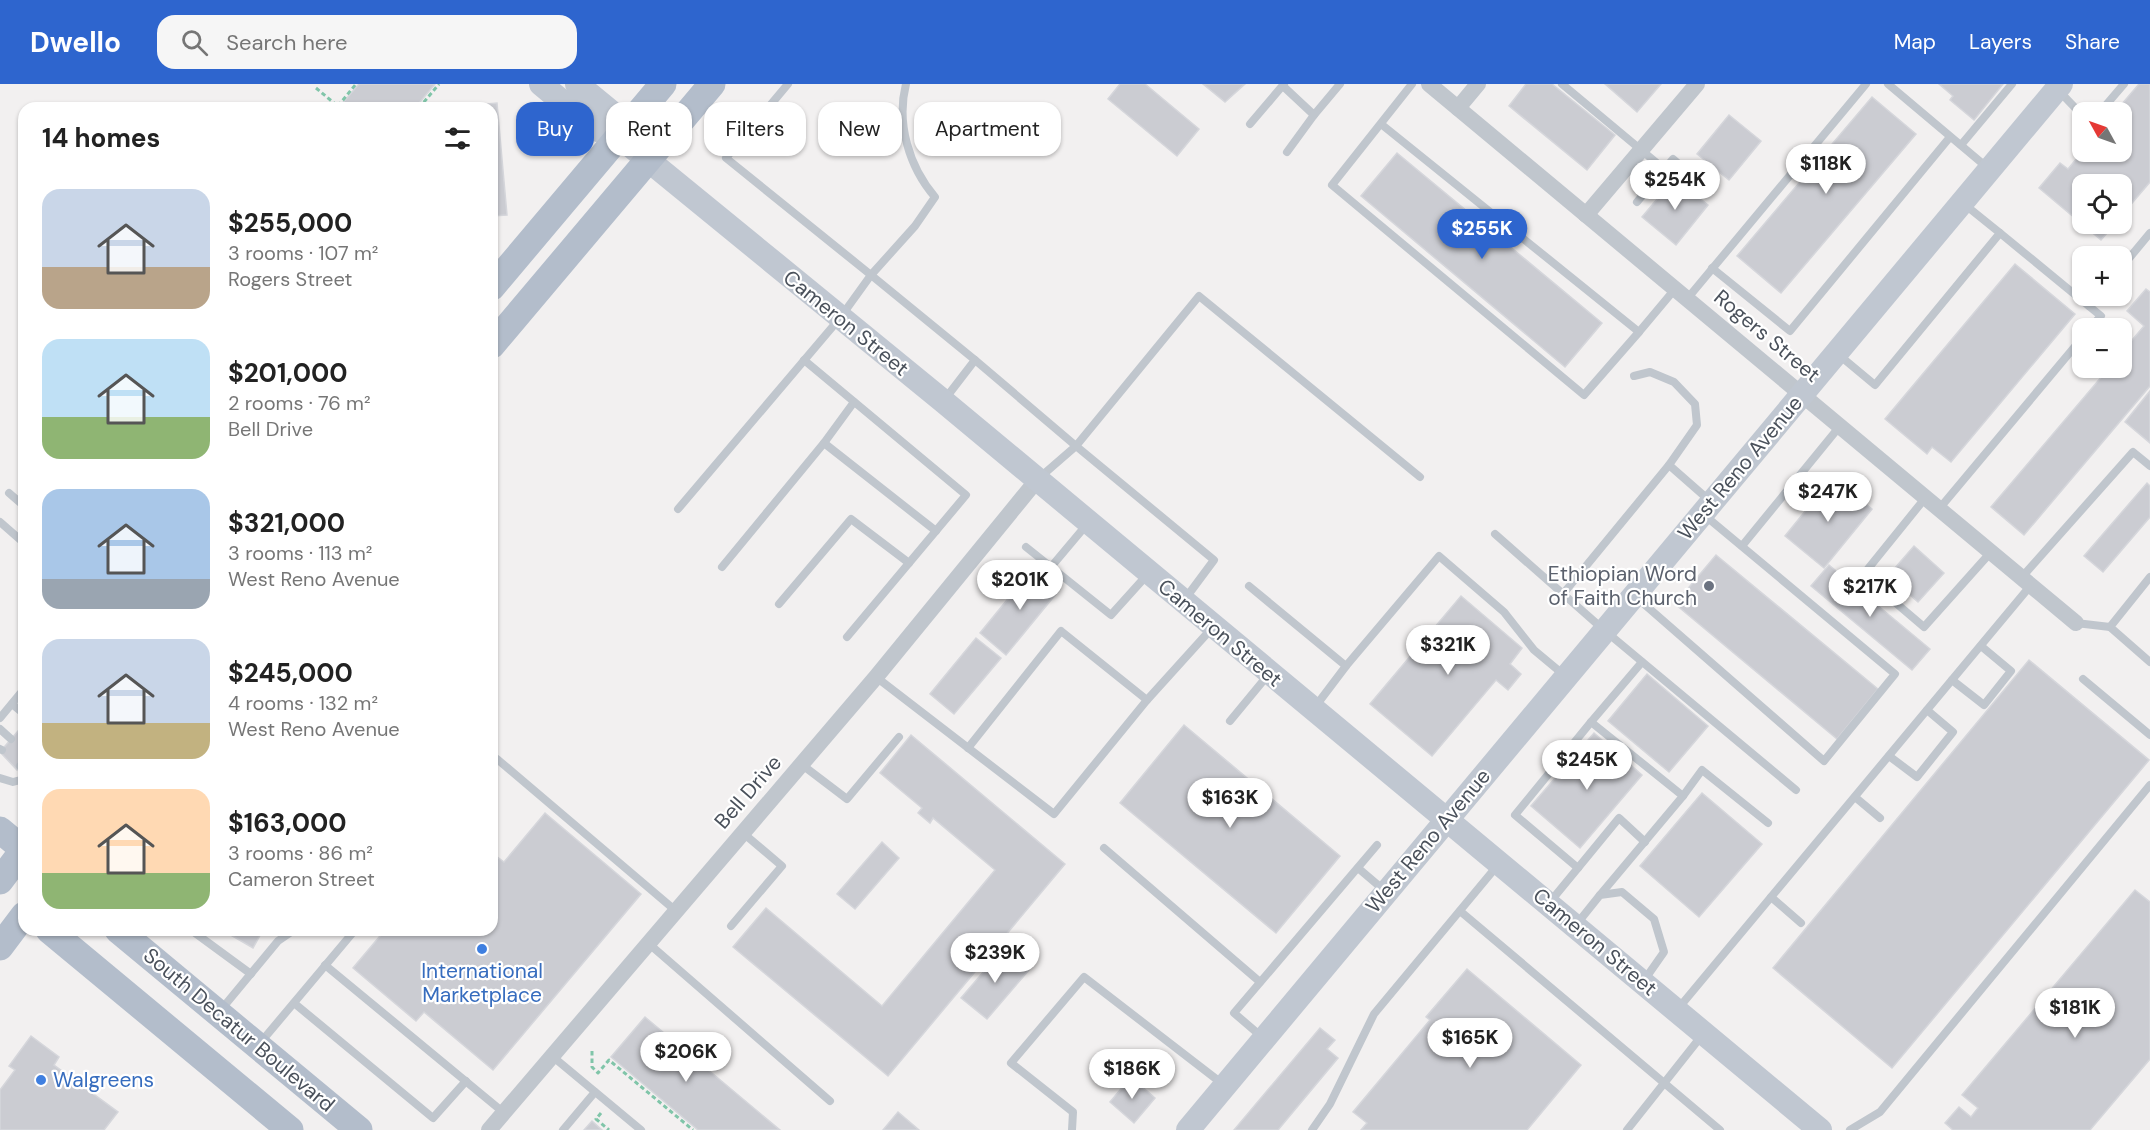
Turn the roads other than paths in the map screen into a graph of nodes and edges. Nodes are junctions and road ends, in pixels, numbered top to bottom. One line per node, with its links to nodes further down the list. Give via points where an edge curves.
1 (541, 84): 27 (street, Cameron Street, via 595,129)
2 (577, 84): 22 (street, Cameron Street)
3 (663, 84): 19 (main road)
4 (712, 84): 34 (main road)
5 (788, 84): 45 (lane, via 726,158)
6 (906, 84): 45 (lane, via 902,100 907,147 925,186 935,197 915,226)
7 (1340, 84): 24 (lane)
8 (1412, 84): 26 (lane)
9 (1429, 84): 23 (street, Rogers Street)
10 (1478, 84): 23 (street)
11 (1562, 84): 30 (lane)
12 (1697, 84): 30 (street)
13 (1866, 84): 44 (lane)
14 (1888, 84): 28 (lane)
15 (2012, 84): 29 (lane)
16 (2124, 84): 20 (lane)
17 (1283, 85): 24 (lane); 25 (lane)
18 (2056, 86): 21 (lane); 36 (street, West Reno Avenue)
19 (648, 102)
20 (2109, 102)
21 (2072, 104)
22 (606, 108)
23 (1458, 108): 40 (street, Rogers Street)
24 (1314, 115): 31 (lane)
25 (1250, 124)
26 (1381, 124): 52 (lane); 52 (lane, via 1332,185 1584,395)
27 (606, 133)
28 (1950, 136): 29 (lane); 44 (lane, via 1790,331)
29 (1961, 145): 36 (lane)
30 (1641, 149): 35 (lane); 40 (street)
31 (1287, 152)
32 (606, 153): 46 (main road)
33 (643, 156): 34 (street, Cameron Street)
34 (648, 160): 50 (street, Cameron Street); 53 (main road)
35 (1664, 169): 37 (lane, via 1673,159); 38 (lane)
36 (1990, 170): 39 (street, West Reno Avenue)
37 (1710, 190)
38 (1637, 202)
39 (1962, 202): 41 (lane); 55 (street, West Reno Avenue)
40 (1586, 215): 48 (street, Rogers Street)
41 (2000, 233): 47 (lane); 55 (lane, via 1875,385)
42 (2150, 233): 43 (lane)
43 (2132, 255)
44 (1712, 268): 48 (lane)
45 (871, 274): 50 (lane); 57 (lane)
46 (498, 280)
47 (2072, 292)
48 (1681, 294): 52 (lane); 59 (street, Rogers Street)
49 (2089, 306): 51 (lane)
50 (840, 318): 56 (lane); 60 (street, Cameron Street)
51 (2099, 318)
52 (1639, 332)
53 (498, 338)
54 (2072, 350): 74 (lane)
55 (1836, 353): 59 (street, West Reno Avenue)
56 (804, 360): 61 (lane); 73 (lane)
57 (975, 360): 60 (lane); 64 (lane)
58 (1634, 376): 65 (lane, via 1650,372 1674,382 1695,404 1697,425)
59 (1802, 394): 62 (street, Rogers Street); 72 (street, West Reno Avenue)
60 (943, 401): 68 (street, Cameron Street)
61 (854, 402): 63 (lane); 77 (lane, via 966,495)
62 (1840, 426): 70 (street, Rogers Street); 80 (lane)
63 (824, 443): 77 (lane); 84 (lane)
64 (1076, 446): 67 (lane, via 1199,296); 68 (lane); 92 (lane, via 1214,560)
65 (1668, 465): 72 (lane); 90 (lane)
66 (2150, 466): 88 (lane, via 2133,452)
67 (1420, 477)
68 (1037, 480): 76 (street, Cameron Street); 105 (street, Bell Drive)
69 (9, 493): 71 (lane)
70 (1926, 497): 74 (street, Rogers Street); 82 (lane, via 1863,575 1915,620 1924,627)
71 (18, 501)
72 (1707, 508): 80 (lane); 91 (street, West Reno Avenue)
73 (678, 509)
74 (1940, 509): 82 (street, Rogers Street)
75 (0, 522): 79 (lane)
76 (1088, 523): 85 (lane); 86 (street, Cameron Street)
77 (936, 531): 83 (lane)
78 (1495, 534): 90 (lane)
79 (18, 538)
80 (1742, 546): 91 (lane, via 1895,674 1824,761)
81 (1026, 547): 85 (lane)
82 (1991, 552): 88 (street, Rogers Street)
83 (909, 563): 93 (lane, via 851,519); 98 (lane)
84 (722, 567)
85 (1051, 567): 86 (lane, via 1111,615)
86 (1149, 574): 92 (street, Cameron Street)
87 (2150, 577): 96 (lane)
88 (2026, 581): 94 (street, Rogers Street); 99 (lane)
89 (1249, 586): 102 (lane)
90 (1563, 594): 97 (lane)
91 (1634, 595): 97 (street, West Reno Avenue)
92 (1183, 602): 95 (street, Cameron Street)
93 (779, 604)
94 (2076, 623): 96 (lane)
95 (1213, 627): 103 (street, Cameron Street); 109 (lane)
96 (2110, 627): 101 (lane)
97 (1604, 630): 100 (lane); 104 (street, West Reno Avenue)
98 (847, 637)
99 (1981, 646): 107 (lane); 107 (lane, via 2011,671 1983,705)
100 (1642, 662): 116 (lane); 128 (lane)
101 (2150, 662)
102 (1346, 666): 104 (lane, via 1438,556 1504,612 1534,650); 112 (lane)
103 (1269, 674): 112 (street, Cameron Street); 115 (lane)
104 (1566, 676): 132 (street, West Reno Avenue)
105 (876, 677): 121 (lane); 124 (street, Bell Drive)
106 (2083, 679): 118 (lane)
107 (1952, 680): 113 (lane)
108 (18, 697): 110 (lane)
109 (1147, 700): 121 (lane, via 1054,814); 121 (lane, via 1061,631)
110 (12, 704): 111 (lane); 114 (lane)
111 (18, 709)
112 (1313, 710): 132 (street, Cameron Street)
113 (1927, 710): 122 (lane); 122 (lane, via 1953,732 1917,777)
114 (0, 718)
115 (1230, 721)
116 (1591, 722): 129 (lane); 143 (lane, via 1515,815)
117 (0, 729): 120 (lane)
118 (2150, 735)
119 (899, 737): 124 (lane, via 847,799)
120 (11, 739)
121 (968, 748)
122 (1889, 756): 130 (lane)
123 (498, 760): 151 (lane)
124 (801, 764): 135 (street, Bell Drive)
125 (0, 778): 126 (lane)
126 (18, 781)
127 (2150, 784): 192 (lane, via 1880,1112)
128 (1796, 790)
129 (1683, 796): 133 (lane, via 1702,770); 136 (lane)
130 (1855, 796): 131 (lane); 148 (lane)
131 (1881, 818)
132 (1447, 819): 141 (street, Cameron Street); 146 (street, West Reno Avenue)
133 (1768, 824)
134 (0, 830): 137 (main road)
135 (743, 833): 151 (street, Bell Drive); 156 (lane, via 782,866)
136 (1645, 842): 143 (lane, via 1619,818); 147 (lane)
137 (18, 845)
138 (1377, 845): 142 (lane)
139 (1104, 848): 166 (lane)
140 (18, 858): 144 (main road)
141 (1500, 863): 150 (street, Cameron Street); 152 (lane)
142 (1358, 868): 146 (lane); 166 (lane)
143 (1578, 868): 150 (lane)
144 (0, 881)
145 (0, 889): 149 (main road)
146 (1386, 892): 172 (street, West Reno Avenue)
147 (1600, 895): 155 (lane); 167 (lane, via 1622,892 1654,919 1664,952)
148 (1771, 897): 154 (lane); 169 (lane)
149 (18, 904)
150 (1549, 904): 155 (street, Cameron Street)
151 (676, 911): 162 (street, Bell Drive)
152 (1460, 911): 176 (lane); 188 (lane, via 1374,1014 1330,1104)
153 (18, 923): 163 (main road)
154 (1801, 923)
155 (1575, 926): 167 (street, Cameron Street)
156 (730, 927)
157 (56, 936): 181 (main road, South Decatur Boulevard)
158 (131, 936): 170 (main road, South Decatur Boulevard)
159 (199, 936): 165 (lane)
160 (285, 936): 165 (lane)
161 (350, 936): 164 (lane)
162 (648, 943): 174 (street, Bell Drive); 179 (lane)
163 (0, 947)
164 (325, 965): 168 (lane); 175 (lane)
165 (251, 974): 170 (lane)
166 (1260, 982): 172 (lane, via 1234,1012)
167 (1643, 982): 169 (street, Cameron Street)
168 (294, 1003): 173 (lane); 175 (lane, via 433,1118)
169 (1676, 1010): 171 (street, Cameron Street)
170 (217, 1014): 173 (main road, South Decatur Boulevard)
171 (1704, 1033): 176 (lane); 191 (street, Cameron Street)
172 (1264, 1039): 177 (street, West Reno Avenue)
173 (257, 1047): 182 (main road, South Decatur Boulevard)
174 (552, 1056): 178 (lane); 180 (street, Bell Drive)
175 (466, 1082): 180 (lane)
176 (1664, 1084): 189 (lane); 190 (lane)
177 (1225, 1086): 186 (lane, via 1084,977 1011,1063 1073,1112); 187 (street, West Reno Avenue)
178 (595, 1092): 184 (lane); 185 (lane)
179 (830, 1101)
180 (503, 1112): 183 (street, Bell Drive)
181 (290, 1130)
182 (359, 1130)
183 (489, 1130)
184 (564, 1130)
185 (641, 1130)
186 (1072, 1130)
187 (1188, 1130)
188 (1312, 1130)
189 (1627, 1130)
190 (1720, 1130)
191 (1820, 1130)
192 (1850, 1130)

